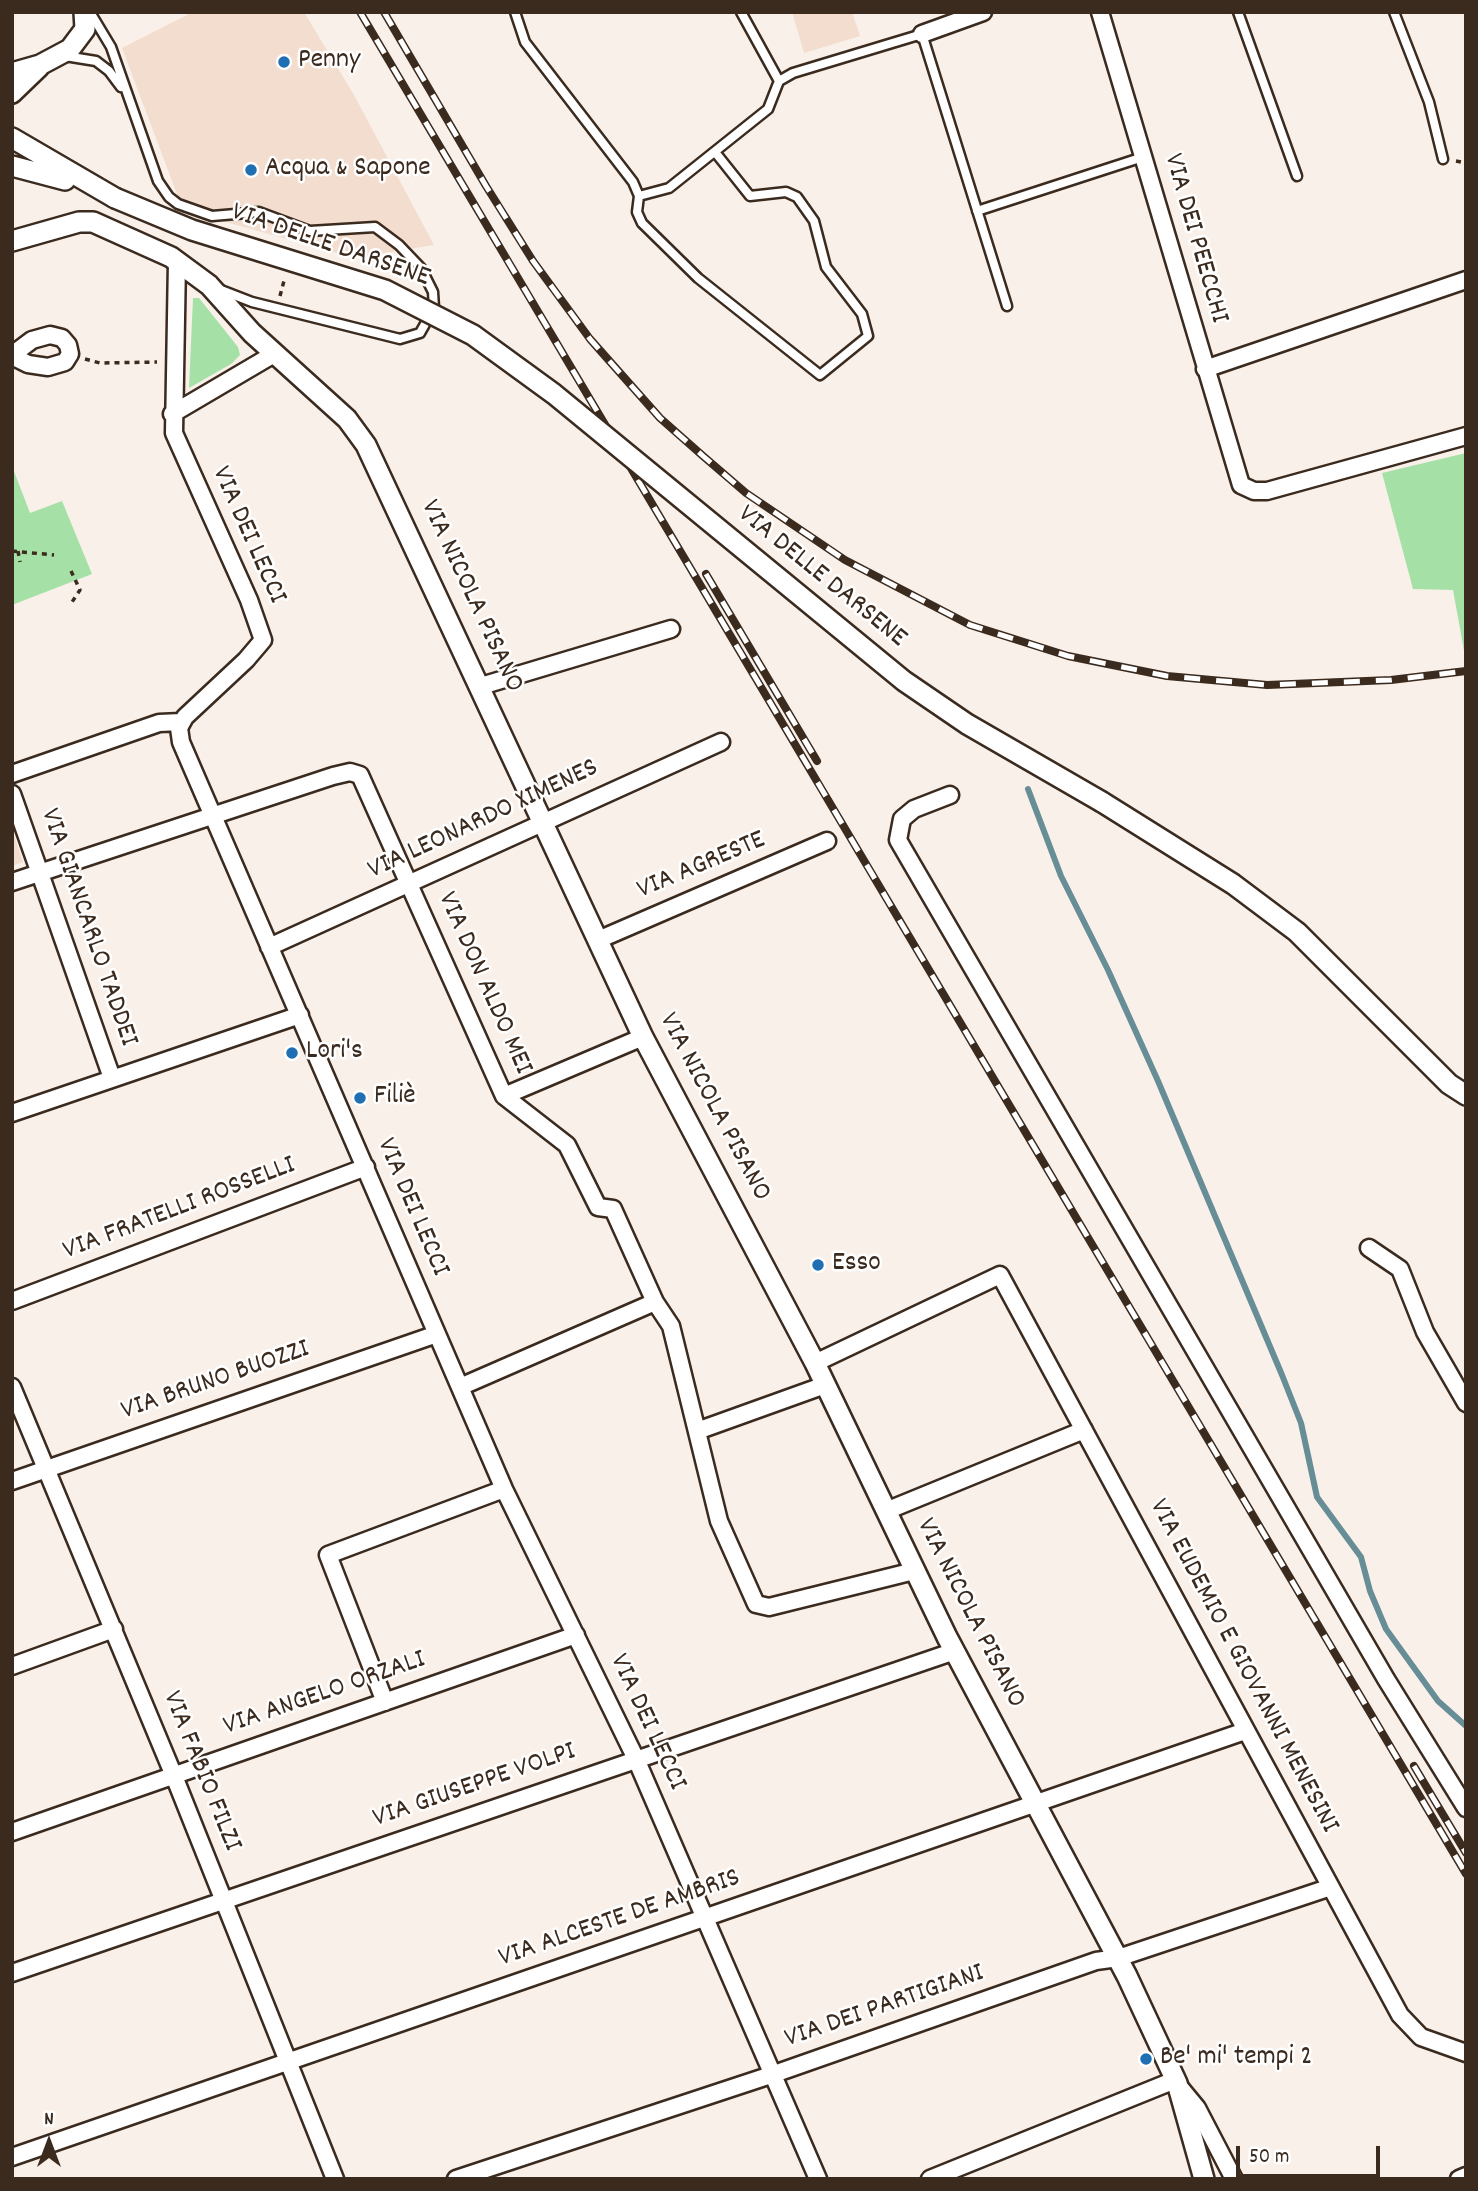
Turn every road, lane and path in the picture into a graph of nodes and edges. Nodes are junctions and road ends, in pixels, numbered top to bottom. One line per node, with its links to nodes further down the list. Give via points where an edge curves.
1 (84, 12): 10 (street, via 82,37)
2 (90, 12): 15 (lane, via 111,47)
3 (515, 12): 23 (lane, via 524,42 633,182)
4 (741, 12): 13 (lane)
5 (983, 12): 9 (street)
6 (1100, 12): 18 (street, VIA DEI PEECCHI)
7 (1238, 12): 21 (lane)
8 (1394, 12): 19 (lane, via 1429,102)
9 (922, 34): 13 (lane); 24 (lane)
10 (61, 55): 11 (street); 15 (lane, via 103,65)
11 (40, 65): 12 (street); 14 (street)
12 (12, 73)
13 (779, 81): 17 (lane, via 768,108)
14 (12, 93)
15 (126, 95): 28 (lane, via 158,181 178,204 212,216 259,212 310,230 375,227 421,268 433,292 434,308 420,333 400,339 252,302)
16 (12, 138): 22 (street, VIA DELLE DARSENE)
17 (715, 152): 23 (lane, via 669,188); 23 (lane, via 750,196 786,192 797,197 814,221 826,267 862,314 868,336 820,375 698,278 642,223)
18 (1143, 157): 24 (lane); 34 (street, VIA DEI PEECCHI)
19 (1443, 159)
20 (12, 166): 22 (street, VIA DELLE DARSENE)
21 (1297, 176)
22 (94, 188): 60 (street, VIA DELLE DARSENE, bridge, via 192,230 386,290 473,335 554,394 904,681 967,724 1233,884 1297,932 1449,1084)
23 (639, 197)
24 (977, 211): 29 (lane)
25 (12, 241): 26 (street, VIA NICOLA PISANO, via 93,222)
26 (177, 261): 28 (street, VIA NICOLA PISANO); 33 (street, VIA DEI LECCI)
27 (1466, 280): 34 (street)
28 (209, 285): 31 (street, VIA NICOLA PISANO)
29 (1007, 306)
30 (70, 354): 32 (street, via 65,362 48,367); 32 (street, via 62,338 50,335 32,340); 33 (path, via 100,363)
31 (274, 354): 35 (street); 43 (street, VIA NICOLA PISANO, via 347,419 366,445)
32 (12, 356)
33 (174, 362): 35 (street, VIA DEI LECCI)
34 (1205, 369): 36 (street, VIA DEI PEECCHI, via 1238,480 1249,490 1267,491)
35 (172, 414): 44 (street, VIA DEI LECCI, via 175,440 249,600 262,640)
36 (1466, 436)
37 (15, 551): 38 (path); 39 (path)
38 (54, 555)
39 (20, 562)
40 (71, 571): 41 (path, via 80,590)
41 (72, 602)
42 (671, 629): 43 (street)
43 (481, 686): 50 (street, VIA NICOLA PISANO)
44 (181, 722): 46 (street, via 159,723); 49 (street, VIA DEI LECCI, via 181,742)
45 (721, 742): 50 (street, VIA LEONARDO XIMENES)
46 (12, 774)
47 (12, 794): 52 (street, VIA GIANCARLO TADDEI)
48 (950, 794): 89 (street, via 902,819 898,840 1386,1679)
49 (210, 815): 52 (street); 54 (street, VIA DON ALDO MEI, via 333,776 357,774 364,779); 56 (street, VIA DEI LECCI)
50 (545, 824): 54 (street, VIA LEONARDO XIMENES); 55 (street, VIA NICOLA PISANO)
51 (827, 841): 55 (street, VIA AGRESTE)
52 (39, 872): 53 (street); 59 (street, VIA GIANCARLO TADDEI)
53 (12, 882)
54 (410, 885): 56 (street, VIA LEONARDO XIMENES); 61 (street, VIA DON ALDO MEI)
55 (598, 940): 58 (street, VIA NICOLA PISANO)
56 (269, 947): 57 (street, VIA DEI LECCI)
57 (300, 1015): 59 (street); 63 (street, VIA DEI LECCI)
58 (643, 1037): 61 (street); 68 (street, VIA NICOLA PISANO)
59 (112, 1078): 62 (street)
60 (1466, 1095)
61 (504, 1096): 66 (street, VIA DON ALDO MEI, via 567,1145 598,1207 613,1209)
62 (12, 1113)
63 (366, 1167): 65 (street, VIA FRATELLI ROSSELLI); 67 (street, VIA DEI LECCI)
64 (1369, 1248): 72 (street, via 1400,1269 1425,1332)
65 (12, 1301)
66 (655, 1302): 71 (street); 74 (street, VIA DON ALDO MEI, via 671,1326)
67 (437, 1334): 71 (street, VIA DEI LECCI); 75 (street, VIA BRUNO BUOZZI)
68 (815, 1363): 69 (street, VIA NICOLA PISANO); 73 (street, VIA EUDEMIO E GIOVANNI MENESINI, via 1000,1275)
69 (825, 1385): 74 (street); 78 (street, VIA NICOLA PISANO)
70 (12, 1387): 75 (street, VIA FABIO FILZI)
71 (460, 1387): 77 (street, VIA DEI LECCI)
72 (1466, 1403)
73 (1084, 1430): 78 (street); 85 (street, VIA EUDEMIO E GIOVANNI MENESINI)
74 (697, 1431): 79 (street, VIA DON ALDO MEI, via 719,1521 756,1604 769,1606)
75 (48, 1468): 76 (street, VIA BRUNO BUOZZI); 80 (street, VIA FABIO FILZI)
76 (12, 1480)
77 (504, 1489): 81 (street, VIA DEI LECCI); 84 (street, via 328,1555)
78 (886, 1511): 79 (street, VIA NICOLA PISANO)
79 (914, 1571): 82 (street, VIA NICOLA PISANO)
80 (114, 1629): 83 (street); 87 (street, VIA FABIO FILZI)
81 (576, 1635): 84 (street, VIA ANGELO ORZALI); 86 (street, VIA DEI LECCI)
82 (955, 1651): 86 (street, VIA GIUSEPPE VOLPI); 88 (street, VIA NICOLA PISANO)
83 (12, 1667)
84 (385, 1702): 87 (street, VIA ANGELO ORZALI)
85 (1245, 1731): 88 (street, VIA ALCESTE DE AMBRIS); 91 (street, VIA EUDEMIO E GIOVANNI MENESINI)
86 (636, 1759): 92 (street, VIA GIUSEPPE VOLPI); 93 (street, VIA DEI LECCI)
87 (174, 1776): 90 (street, VIA ANGELO ORZALI); 92 (street, VIA FABIO FILZI)
88 (1035, 1802): 93 (street, VIA ALCESTE DE AMBRIS); 94 (street, VIA NICOLA PISANO)
89 (1466, 1808)
90 (12, 1832)
91 (1332, 1887): 94 (street, VIA DEI PARTIGIANI); 96 (street, VIA EUDEMIO E GIOVANNI MENESINI, via 1404,2021 1421,2037)
92 (224, 1900): 95 (street, VIA GIUSEPPE VOLPI); 97 (street, VIA FABIO FILZI)
93 (705, 1918): 97 (street, VIA ALCESTE DE AMBRIS); 98 (street, VIA DEI LECCI)
94 (1118, 1958): 98 (street, VIA DEI PARTIGIANI); 99 (street, VIA NICOLA PISANO)
95 (12, 1973)
96 (1466, 2053)
97 (289, 2064): 100 (street, VIA ALCESTE DE AMBRIS); 102 (street, VIA FABIO FILZI)
98 (774, 2074): 103 (street, VIA DEI PARTIGIANI); 104 (street, VIA DEI LECCI)
99 (1176, 2082): 105 (street); 106 (street); 107 (street, VIA NICOLA PISANO, via 1197,2108)
100 (12, 2157)
101 (1466, 2176): 108 (street)
102 (335, 2179)
103 (456, 2179)
104 (818, 2179)
105 (930, 2179)
106 (1204, 2179)
107 (1234, 2179)
108 (1459, 2179)

